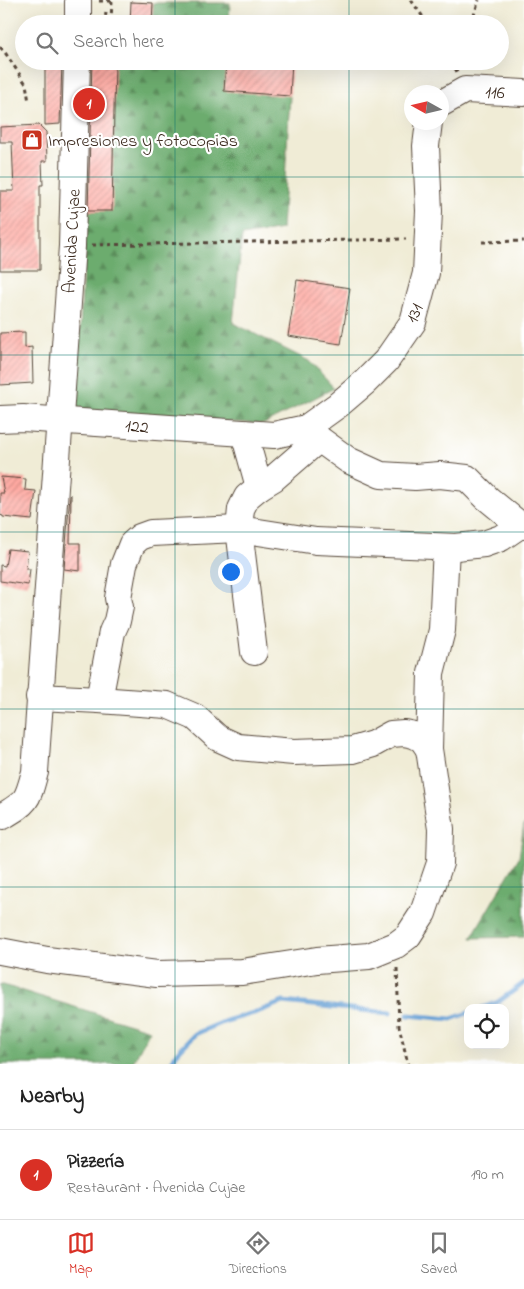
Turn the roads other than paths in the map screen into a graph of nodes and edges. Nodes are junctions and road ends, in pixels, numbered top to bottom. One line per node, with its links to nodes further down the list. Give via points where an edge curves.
1 (78, 0): 2 (street)
2 (78, 15)
3 (77, 70): 8 (street, Avenida Cujae, via 72,246)
4 (524, 93): 5 (street, 116, via 461,80)
5 (449, 95)
6 (428, 130): 10 (street, 131, via 426,273 413,322 386,361)
7 (0, 419): 8 (street, 122)
8 (59, 420): 9 (street, 122); 17 (street, Avenida Cujae)
9 (244, 433): 11 (street, 122); 12 (street)
10 (312, 434): 11 (street, 131); 12 (street, via 280,473); 13 (street, via 348,460 381,475 415,477 440,474 467,478)
11 (274, 435)
12 (259, 488): 14 (street, via 247,497 241,509)
13 (522, 525): 15 (street, via 484,544)
14 (239, 529): 15 (street, via 316,541); 16 (street); 18 (street, via 151,533 132,544 124,564 118,598 120,607)
15 (446, 547): 19 (street, via 442,630 431,674)
16 (254, 652)
17 (39, 697): 18 (street); 20 (street, Avenida Cujae, via 35,772 29,795 22,804)
18 (99, 700): 19 (street, via 167,705 195,717 218,738 238,747 294,752 353,750 391,734 404,733 422,739)
19 (429, 749): 21 (street, via 441,829 440,864 423,913 408,936 396,945 370,956 317,960 242,972 157,974)
20 (3, 816)
21 (0, 951)

